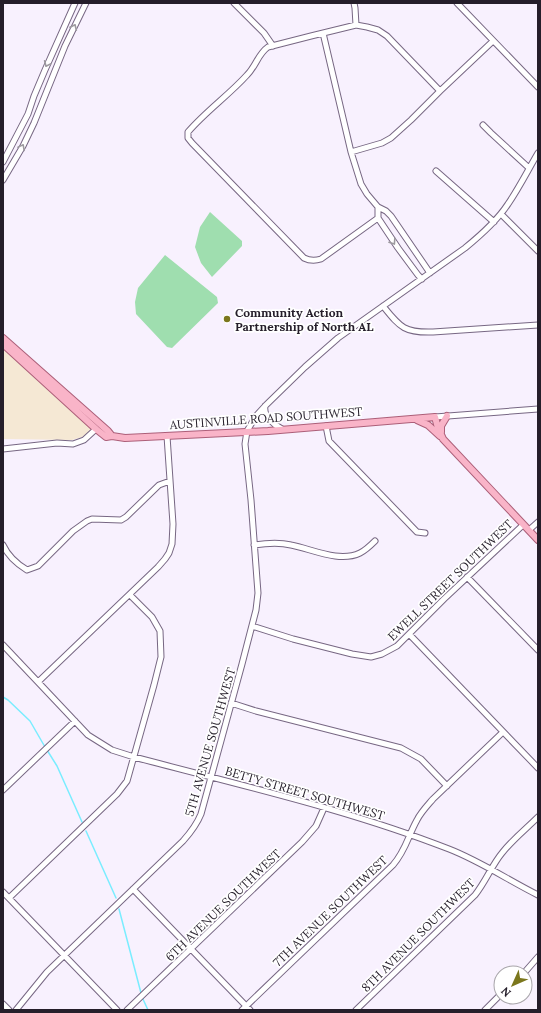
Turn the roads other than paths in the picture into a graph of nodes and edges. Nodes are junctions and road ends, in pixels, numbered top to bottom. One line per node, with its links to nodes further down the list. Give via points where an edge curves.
1 (74, 3): 15 (street, one-way to 15, via 28,114)
2 (86, 3): 18 (street, one-way to 2, via 34,123 65,46)
3 (234, 3): 9 (street, via 264,33)
4 (354, 3): 6 (street)
5 (457, 3): 8 (street)
6 (356, 25): 7 (street); 11 (street, via 378,30 387,36)
7 (323, 33): 9 (street); 13 (street)
8 (493, 41): 10 (street); 11 (street)
9 (273, 46): 22 (street, via 263,51 248,74 188,132 188,138 304,258 316,261 321,259)
10 (538, 87)
11 (440, 91): 13 (street, via 387,141)
12 (483, 125): 16 (street)
13 (351, 152): 19 (street, via 361,184)
14 (538, 153): 16 (street)
15 (3, 162)
16 (529, 168): 20 (street)
17 (436, 171): 23 (street)
18 (3, 180)
19 (378, 207): 21 (street); 22 (street)
20 (501, 214): 23 (street); 24 (street)
21 (391, 216): 22 (street); 25 (street)
22 (380, 221): 26 (street, one-way to 26)
23 (494, 222): 25 (street, via 465,248)
24 (538, 251)
25 (430, 273): 26 (street)
26 (422, 279): 27 (street)
27 (383, 306): 28 (street, via 401,326 416,332); 31 (street, via 338,338)
28 (538, 325)
29 (3, 338): 40 (main road)
30 (3, 344): 37 (main road, AUSTINVILLE ROAD SOUTHWEST)
31 (266, 405): 38 (street, via 264,411 268,417); 39 (street)
32 (538, 409): 33 (street, AUSTINVILLE ROAD SOUTHWEST)
33 (447, 416): 34 (street, AUSTINVILLE ROAD SOUTHWEST); 42 (main road, via 441,426)
34 (435, 417): 35 (main road, AUSTINVILLE ROAD SOUTHWEST); 42 (main road)
35 (416, 419): 36 (main road, AUSTINVILLE ROAD SOUTHWEST); 42 (main road, via 428,425)
36 (326, 426): 38 (main road, AUSTINVILLE ROAD SOUTHWEST); 48 (street, via 329,440 417,532)
37 (96, 429): 40 (main road, AUSTINVILLE ROAD SOUTHWEST, via 106,437); 43 (street, via 84,440 73,444 57,443)
38 (282, 429): 39 (main road, AUSTINVILLE ROAD SOUTHWEST)
39 (247, 431): 41 (main road, AUSTINVILLE ROAD SOUTHWEST); 52 (street, 5TH AVENUE SOUTHWEST, via 245,444)
40 (112, 436): 41 (main road, AUSTINVILLE ROAD SOUTHWEST)
41 (167, 436): 44 (street)
42 (443, 440): 46 (main road)
43 (3, 449)
44 (170, 481): 51 (street, via 159,484 121,520 87,521 73,531 38,566 27,570 18,564); 54 (street, via 173,524 169,553)
45 (538, 522): 47 (street)
46 (523, 525): 47 (main road); 53 (street, EWELL STREET SOUTHWEST)
47 (528, 530): 49 (main road)
48 (425, 533)
49 (538, 540)
50 (374, 541): 52 (street, via 361,553 345,557 290,544)
51 (3, 545)
52 (254, 545): 55 (street, 5TH AVENUE SOUTHWEST, via 258,593)
53 (467, 577): 56 (street, EWELL STREET SOUTHWEST); 59 (street)
54 (130, 595): 61 (street); 65 (street, via 152,617 160,631 161,644 160,664)
55 (252, 626): 56 (street, EWELL STREET SOUTHWEST, via 293,639 371,657 397,646); 62 (street, 5TH AVENUE SOUTHWEST)
56 (408, 634): 64 (street)
57 (3, 645): 58 (street, BETTY STREET SOUTHWEST)
58 (8, 650): 60 (street); 61 (street, BETTY STREET SOUTHWEST)
59 (538, 650)
60 (3, 654)
61 (38, 682): 63 (street, BETTY STREET SOUTHWEST)
62 (231, 703): 67 (street, 5TH AVENUE SOUTHWEST); 68 (street, via 401,748 421,759)
63 (75, 721): 65 (street, BETTY STREET SOUTHWEST, via 103,746); 69 (street)
64 (503, 732): 66 (street); 68 (street, 7TH AVENUE SOUTHWEST)
65 (134, 757): 67 (street, BETTY STREET SOUTHWEST); 77 (street, via 127,781 117,794)
66 (538, 768)
67 (211, 777): 70 (street, BETTY STREET SOUTHWEST); 74 (street, 5TH AVENUE SOUTHWEST, via 201,814 191,833)
68 (446, 786): 72 (street, 7TH AVENUE SOUTHWEST, via 425,808 416,821)
69 (3, 790)
70 (324, 808): 72 (street, BETTY STREET SOUTHWEST); 78 (street, 6TH AVENUE SOUTHWEST, via 316,826 302,842)
71 (538, 817): 73 (street, 8TH AVENUE SOUTHWEST, via 502,853)
72 (411, 835): 73 (street, BETTY STREET SOUTHWEST, via 463,855); 82 (street, 7TH AVENUE SOUTHWEST, via 393,865)
73 (492, 870): 76 (street, BETTY STREET SOUTHWEST); 87 (street, 8TH AVENUE SOUTHWEST, via 475,895)
74 (133, 889): 78 (street); 79 (street, 5TH AVENUE SOUTHWEST)
75 (3, 892): 77 (street)
76 (538, 895)
77 (9, 898): 79 (street)
78 (190, 949): 82 (street); 86 (street, 6TH AVENUE SOUTHWEST)
79 (65, 955): 84 (street, 5TH AVENUE SOUTHWEST, via 47,972); 85 (street)
80 (493, 1002): 88 (street)
81 (3, 1004): 83 (street)
82 (246, 1009)
83 (9, 1010)
84 (16, 1010)
85 (117, 1010)
86 (127, 1010)
87 (356, 1010)
88 (485, 1010)

